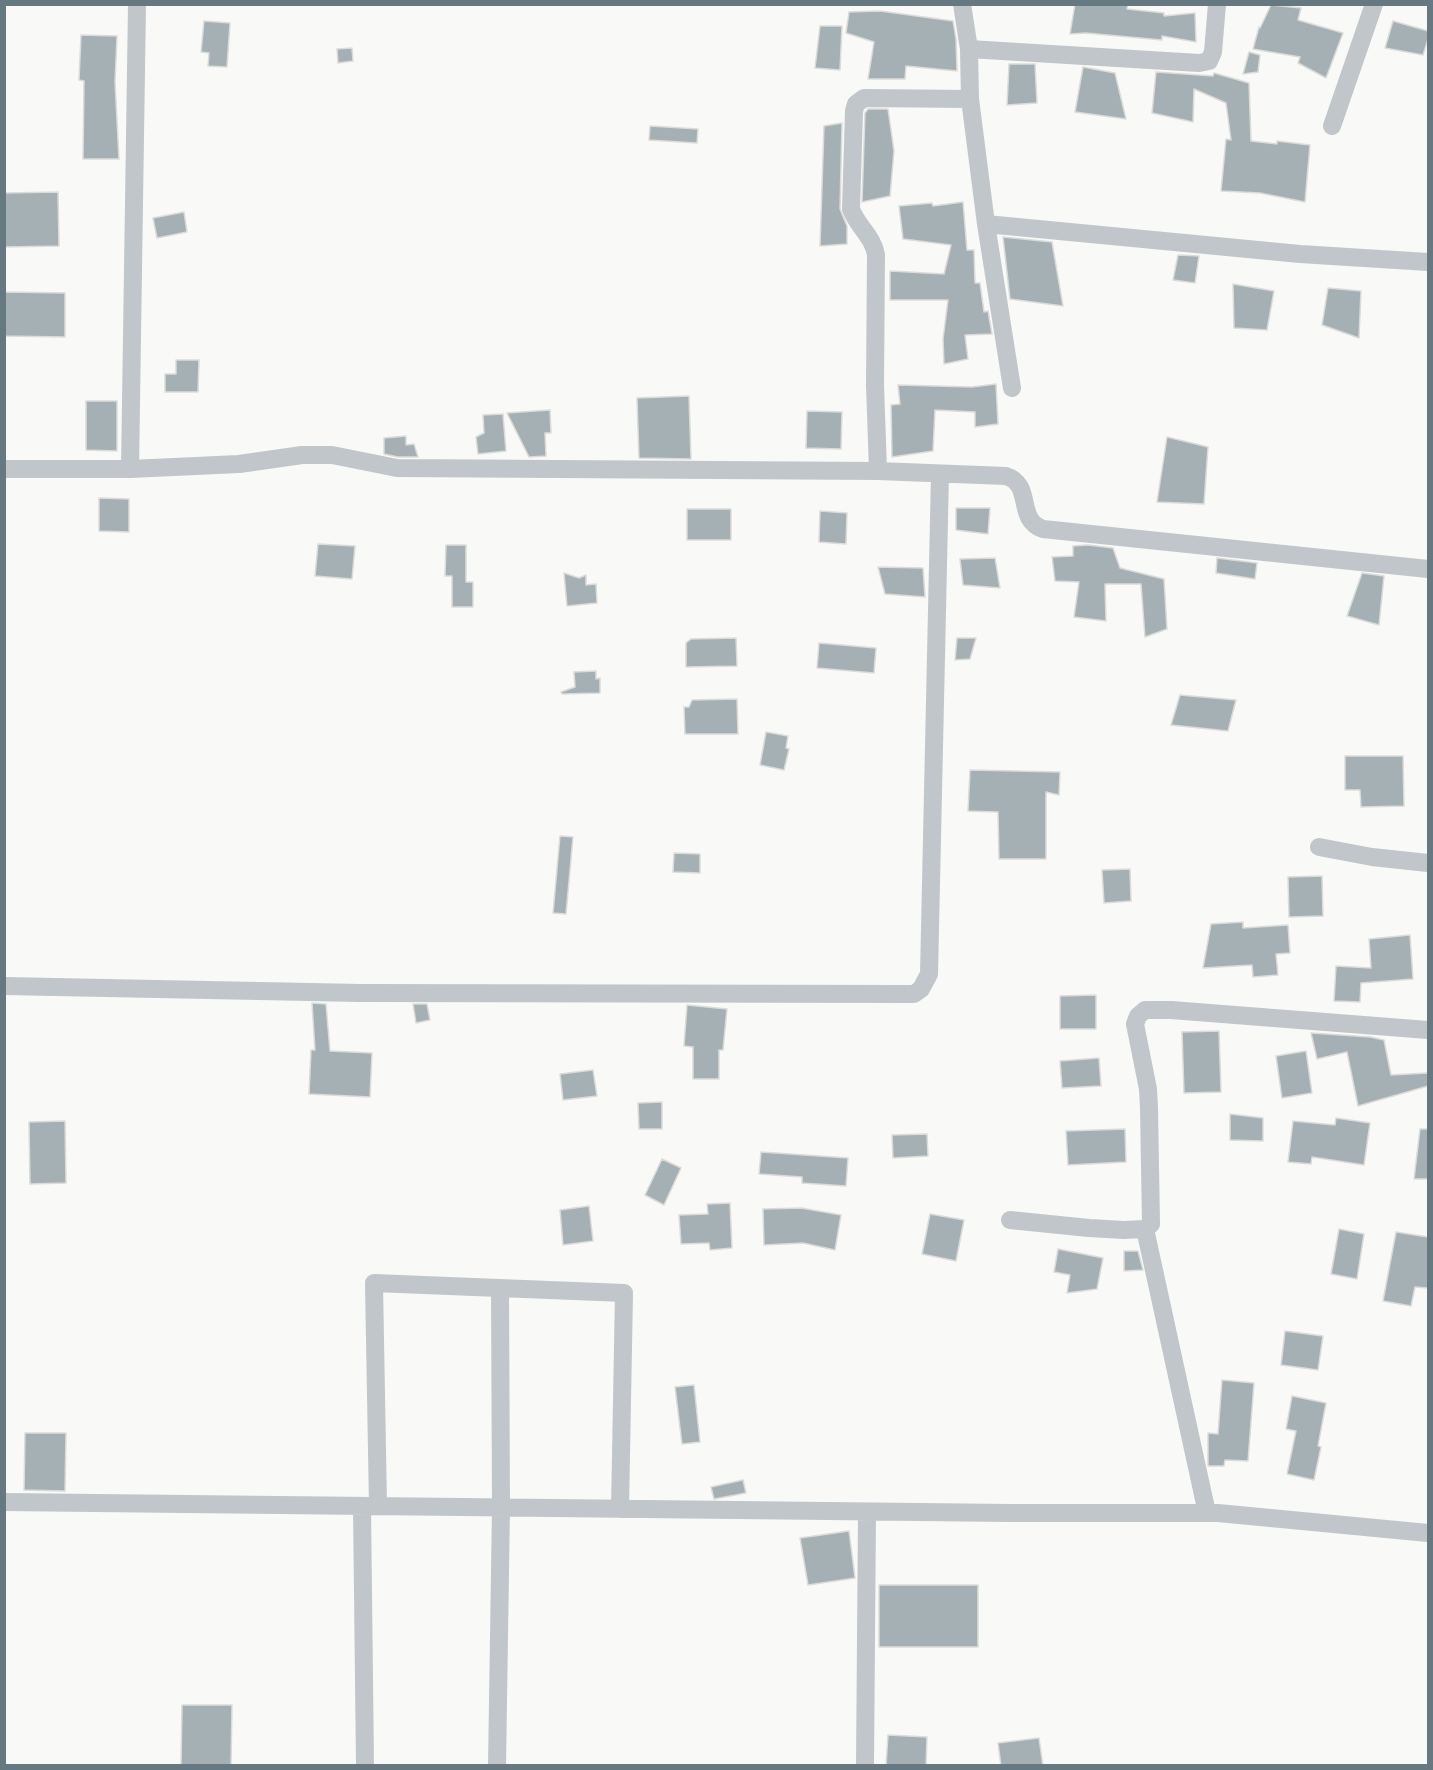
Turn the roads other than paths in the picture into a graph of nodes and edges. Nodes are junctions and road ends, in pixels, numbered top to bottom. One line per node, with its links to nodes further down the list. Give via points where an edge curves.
1 (137, 4): 12 (street)
2 (962, 4): 5 (street)
3 (1217, 4): 5 (street, via 1213,52 1209,61 1199,63)
4 (1374, 4): 7 (street)
5 (969, 49): 6 (street)
6 (969, 99): 8 (street); 13 (street, via 864,98 854,111 851,209 871,238 876,255)
7 (1332, 126)
8 (986, 224): 9 (street); 10 (street)
9 (1428, 262)
10 (1012, 388)
11 (4, 469): 12 (street)
12 (130, 469): 13 (street, via 332,455 397,468)
13 (879, 471): 14 (street)
14 (940, 474): 15 (street, via 1014,478 1029,520 1043,529); 18 (street, via 929,974 914,994 360,993)
15 (1428, 569)
16 (1319, 847): 17 (street)
17 (1428, 862)
18 (4, 986)
19 (1428, 1030): 21 (street, via 1171,1010 1142,1012 1136,1024 1148,1089 1153,1218)
20 (1010, 1220): 21 (street)
21 (1145, 1229): 28 (street)
22 (500, 1288): 24 (street, via 374,1283); 25 (street); 26 (street, via 624,1293)
23 (4, 1502): 24 (street)
24 (370, 1506): 25 (street); 30 (street)
25 (501, 1507): 26 (street); 31 (street)
26 (620, 1509): 27 (street)
27 (867, 1512): 28 (street); 32 (street)
28 (1207, 1513): 29 (street)
29 (1428, 1533)
30 (365, 1766)
31 (497, 1766)
32 (865, 1766)

